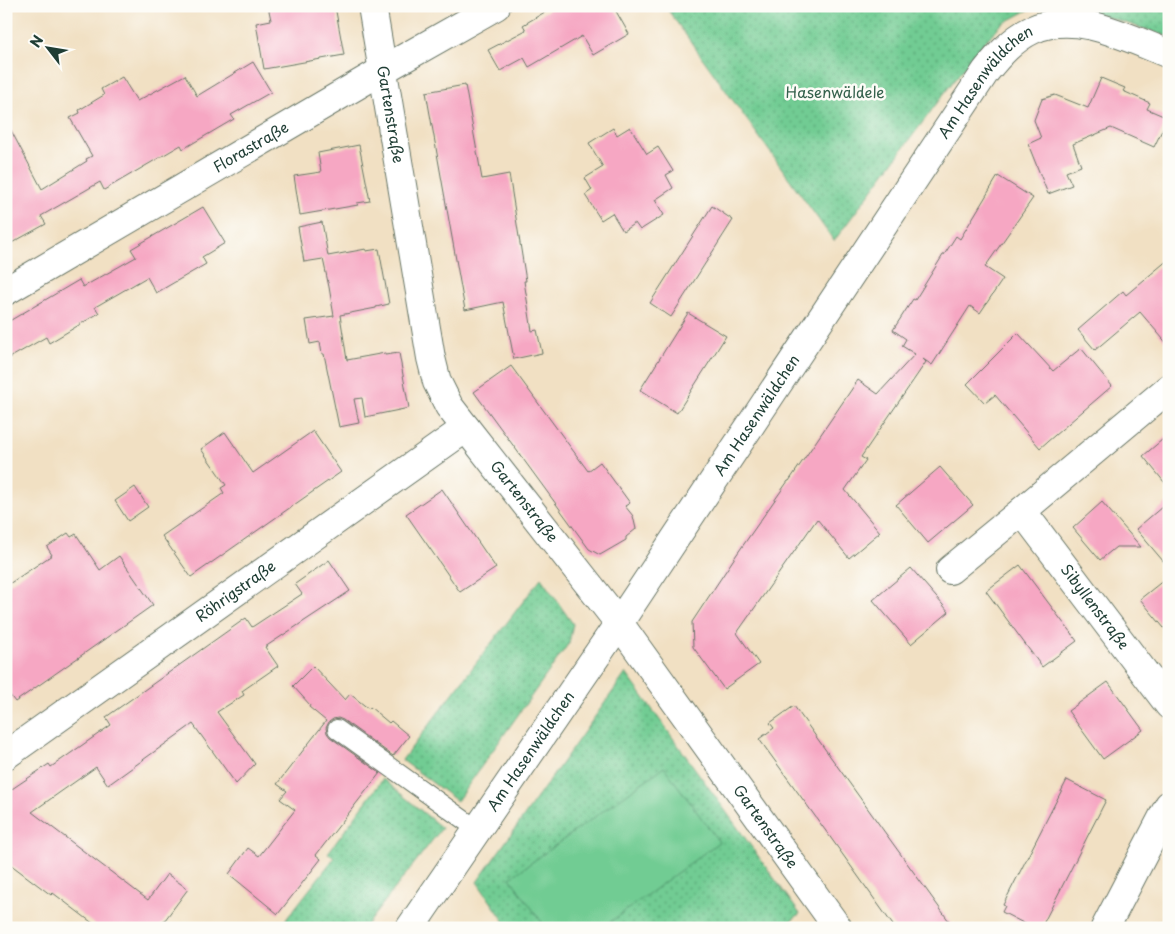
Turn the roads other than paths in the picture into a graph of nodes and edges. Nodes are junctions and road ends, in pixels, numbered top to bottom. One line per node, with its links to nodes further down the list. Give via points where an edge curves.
1 (372, 6): 4 (street, Gartenstraße)
2 (496, 6): 4 (street, Florastraße)
3 (1169, 54): 10 (street, Am Hasenwäldchen, via 1075,22 1054,23 1032,30 1000,54)
4 (383, 70): 5 (street, Florastraße); 7 (street, Gartenstraße, via 431,358 437,382 449,406)
5 (6, 291)
6 (1169, 388): 8 (street)
7 (466, 428): 10 (street, Gartenstraße); 13 (street, Röhrigstraße)
8 (1022, 511): 9 (street); 11 (street, Sibyllenstraße)
9 (950, 570)
10 (619, 623): 15 (street, Am Hasenwäldchen); 17 (street, Gartenstraße)
11 (1169, 704)
12 (337, 729): 15 (lane)
13 (6, 755)
14 (1169, 805): 18 (street)
15 (478, 830): 16 (street, Am Hasenwäldchen)
16 (410, 928)
17 (838, 928)
18 (1105, 928)

